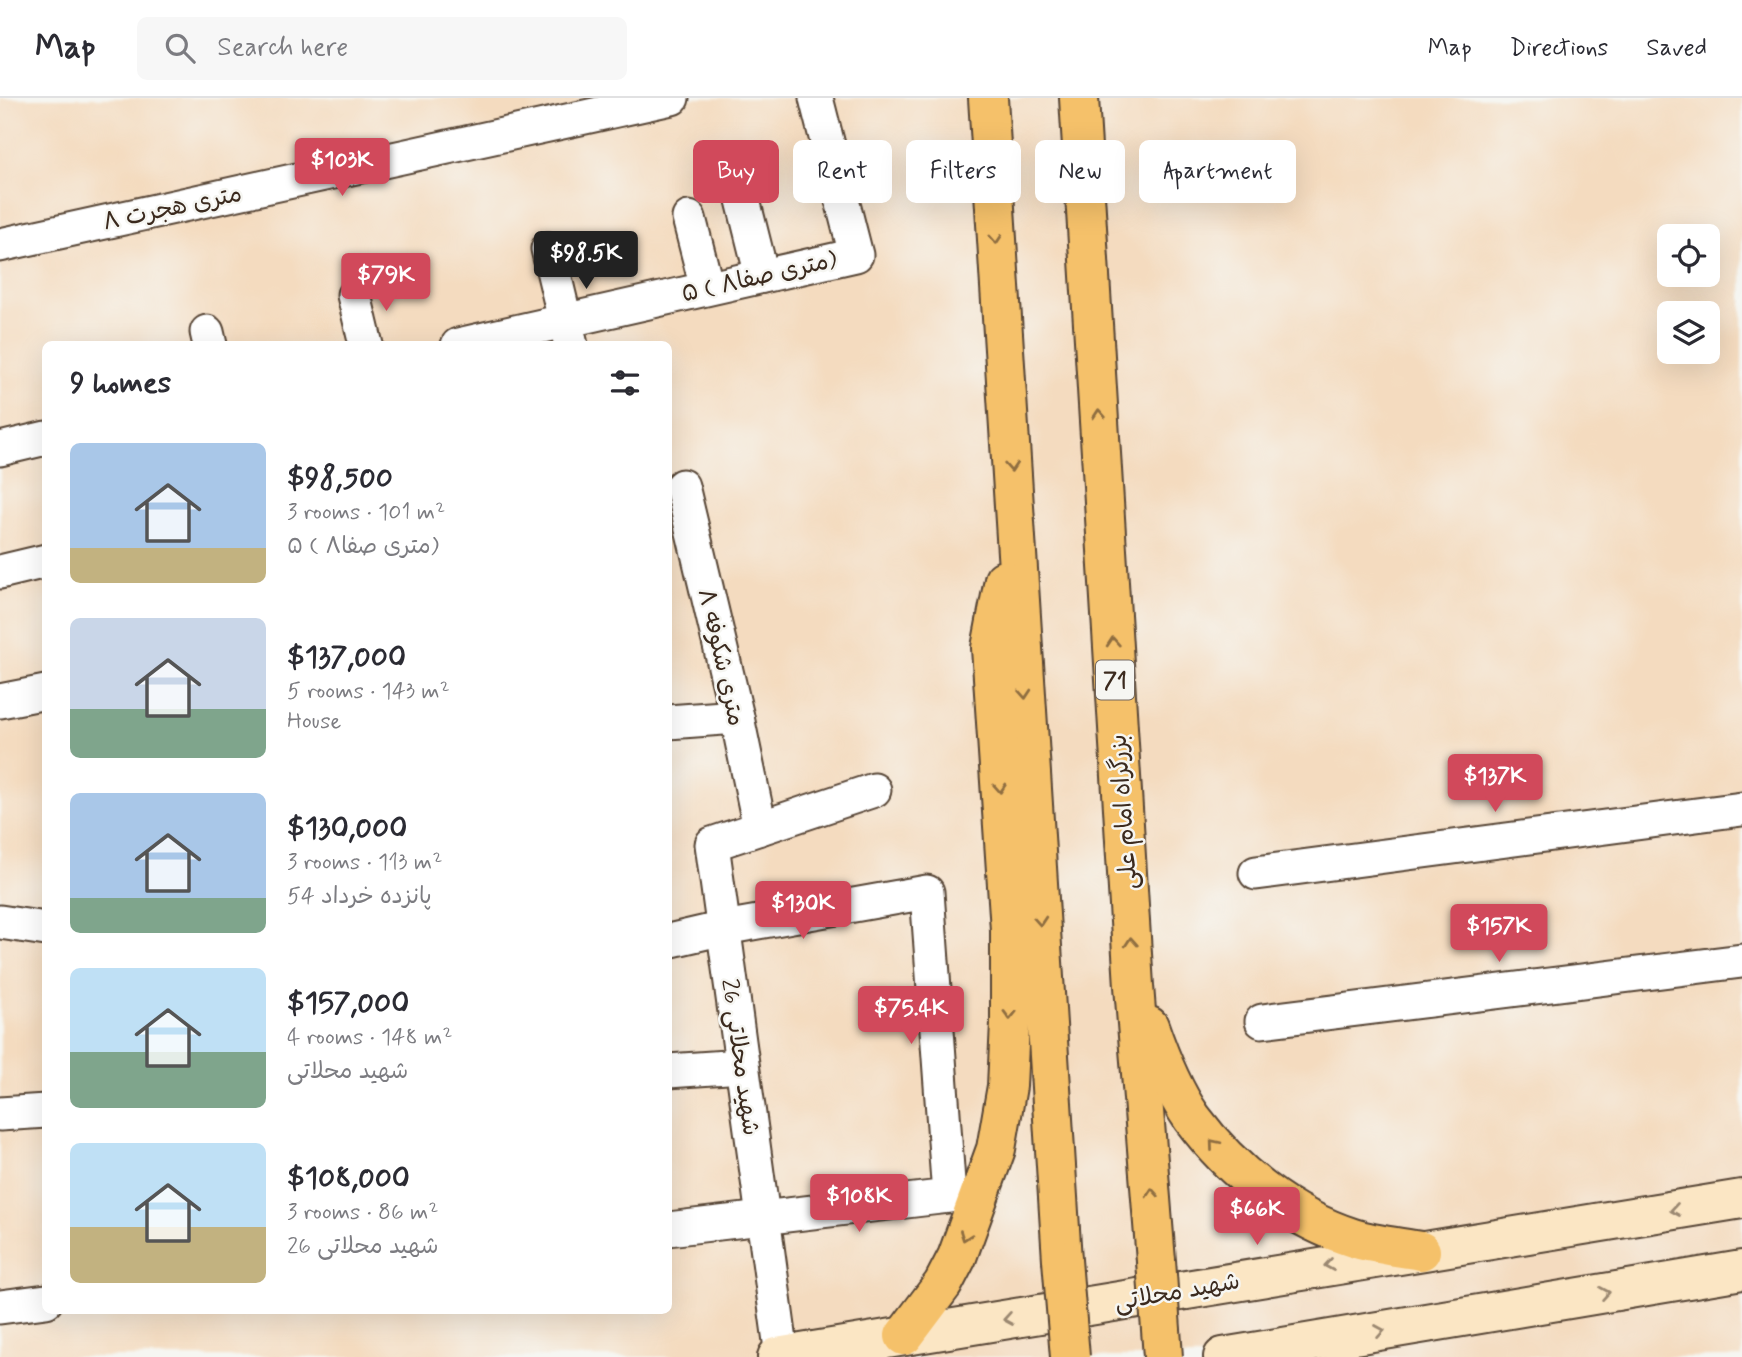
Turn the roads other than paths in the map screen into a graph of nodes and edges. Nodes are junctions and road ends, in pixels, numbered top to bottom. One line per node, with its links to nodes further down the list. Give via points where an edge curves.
1 (672, 98): 7 (street, ۸ متری هجرت)
2 (816, 98): 9 (street, ۵ ( ۸متری صفا), via 856,255)
3 (988, 98): 18 (highway, one-way to 18)
4 (1079, 98): 34 (highway, بزرگراه امام علی / 71, one-way to 4)
5 (744, 203): 9 (street)
6 (689, 218): 10 (street)
7 (0, 245)
8 (548, 249): 12 (street)
9 (762, 276): 10 (street, ۵ ( ۸متری صفا))
10 (707, 288): 12 (street, ۵ ( ۸متری صفا))
11 (354, 295): 13 (street)
12 (568, 333): 14 (street, ۵ ( ۸متری صفا))
13 (365, 341)
14 (493, 341)
15 (42, 439): 16 (street)
16 (0, 449)
17 (682, 486): 23 (street, ۸ متری شکوفه)
18 (1014, 526): 48 (highway, one-way to 48, via 991,648 1010,930 1007,1086 996,1149 957,1257); 51 (highway, one-way to 51, bridge)
19 (42, 562): 20 (street)
20 (0, 572)
21 (42, 693): 22 (street)
22 (0, 702)
23 (737, 718): 24 (street); 27 (street, ۸ متری شکوفه)
24 (672, 722)
25 (874, 790): 27 (street, شهید محلاتی 26)
26 (1742, 809): 28 (street)
27 (760, 828): 31 (street, شهید محلاتی 26, via 712,844)
28 (1255, 873)
29 (0, 922): 30 (street)
30 (42, 928)
31 (724, 928): 32 (street); 36 (street, شهید محلاتی 26); 41 (street, via 927,892 949,1196)
32 (672, 940)
33 (1742, 961): 35 (street)
34 (1134, 986): 43 (highway, one-way to 34, via 1353,1238 1290,1210 1235,1169 1191,1116 1159,1055); 52 (highway, بزرگراه امام علی / 71, one-way to 34, bridge)
35 (1262, 1021)
36 (742, 1066): 37 (street); 41 (street, شهید محلاتی 26)
37 (672, 1071)
38 (42, 1111): 39 (street)
39 (0, 1114)
40 (1742, 1199): 43 (main road, شهید محلاتی, one-way to 43)
41 (763, 1218): 42 (street); 50 (street, شهید محلاتی 26)
42 (672, 1229)
43 (1421, 1251): 48 (main road, شهید محلاتی, one-way to 48)
44 (1742, 1270): 47 (main road, one-way to 44)
45 (42, 1302): 46 (street)
46 (0, 1307)
47 (1472, 1315): 49 (main road, one-way to 47); 54 (main road)
48 (904, 1336): 50 (main road, شهید محلاتی)
49 (1296, 1352): 53 (main road)
50 (779, 1357)
51 (1070, 1357)
52 (1163, 1357)
53 (1223, 1357)
54 (1401, 1357)

